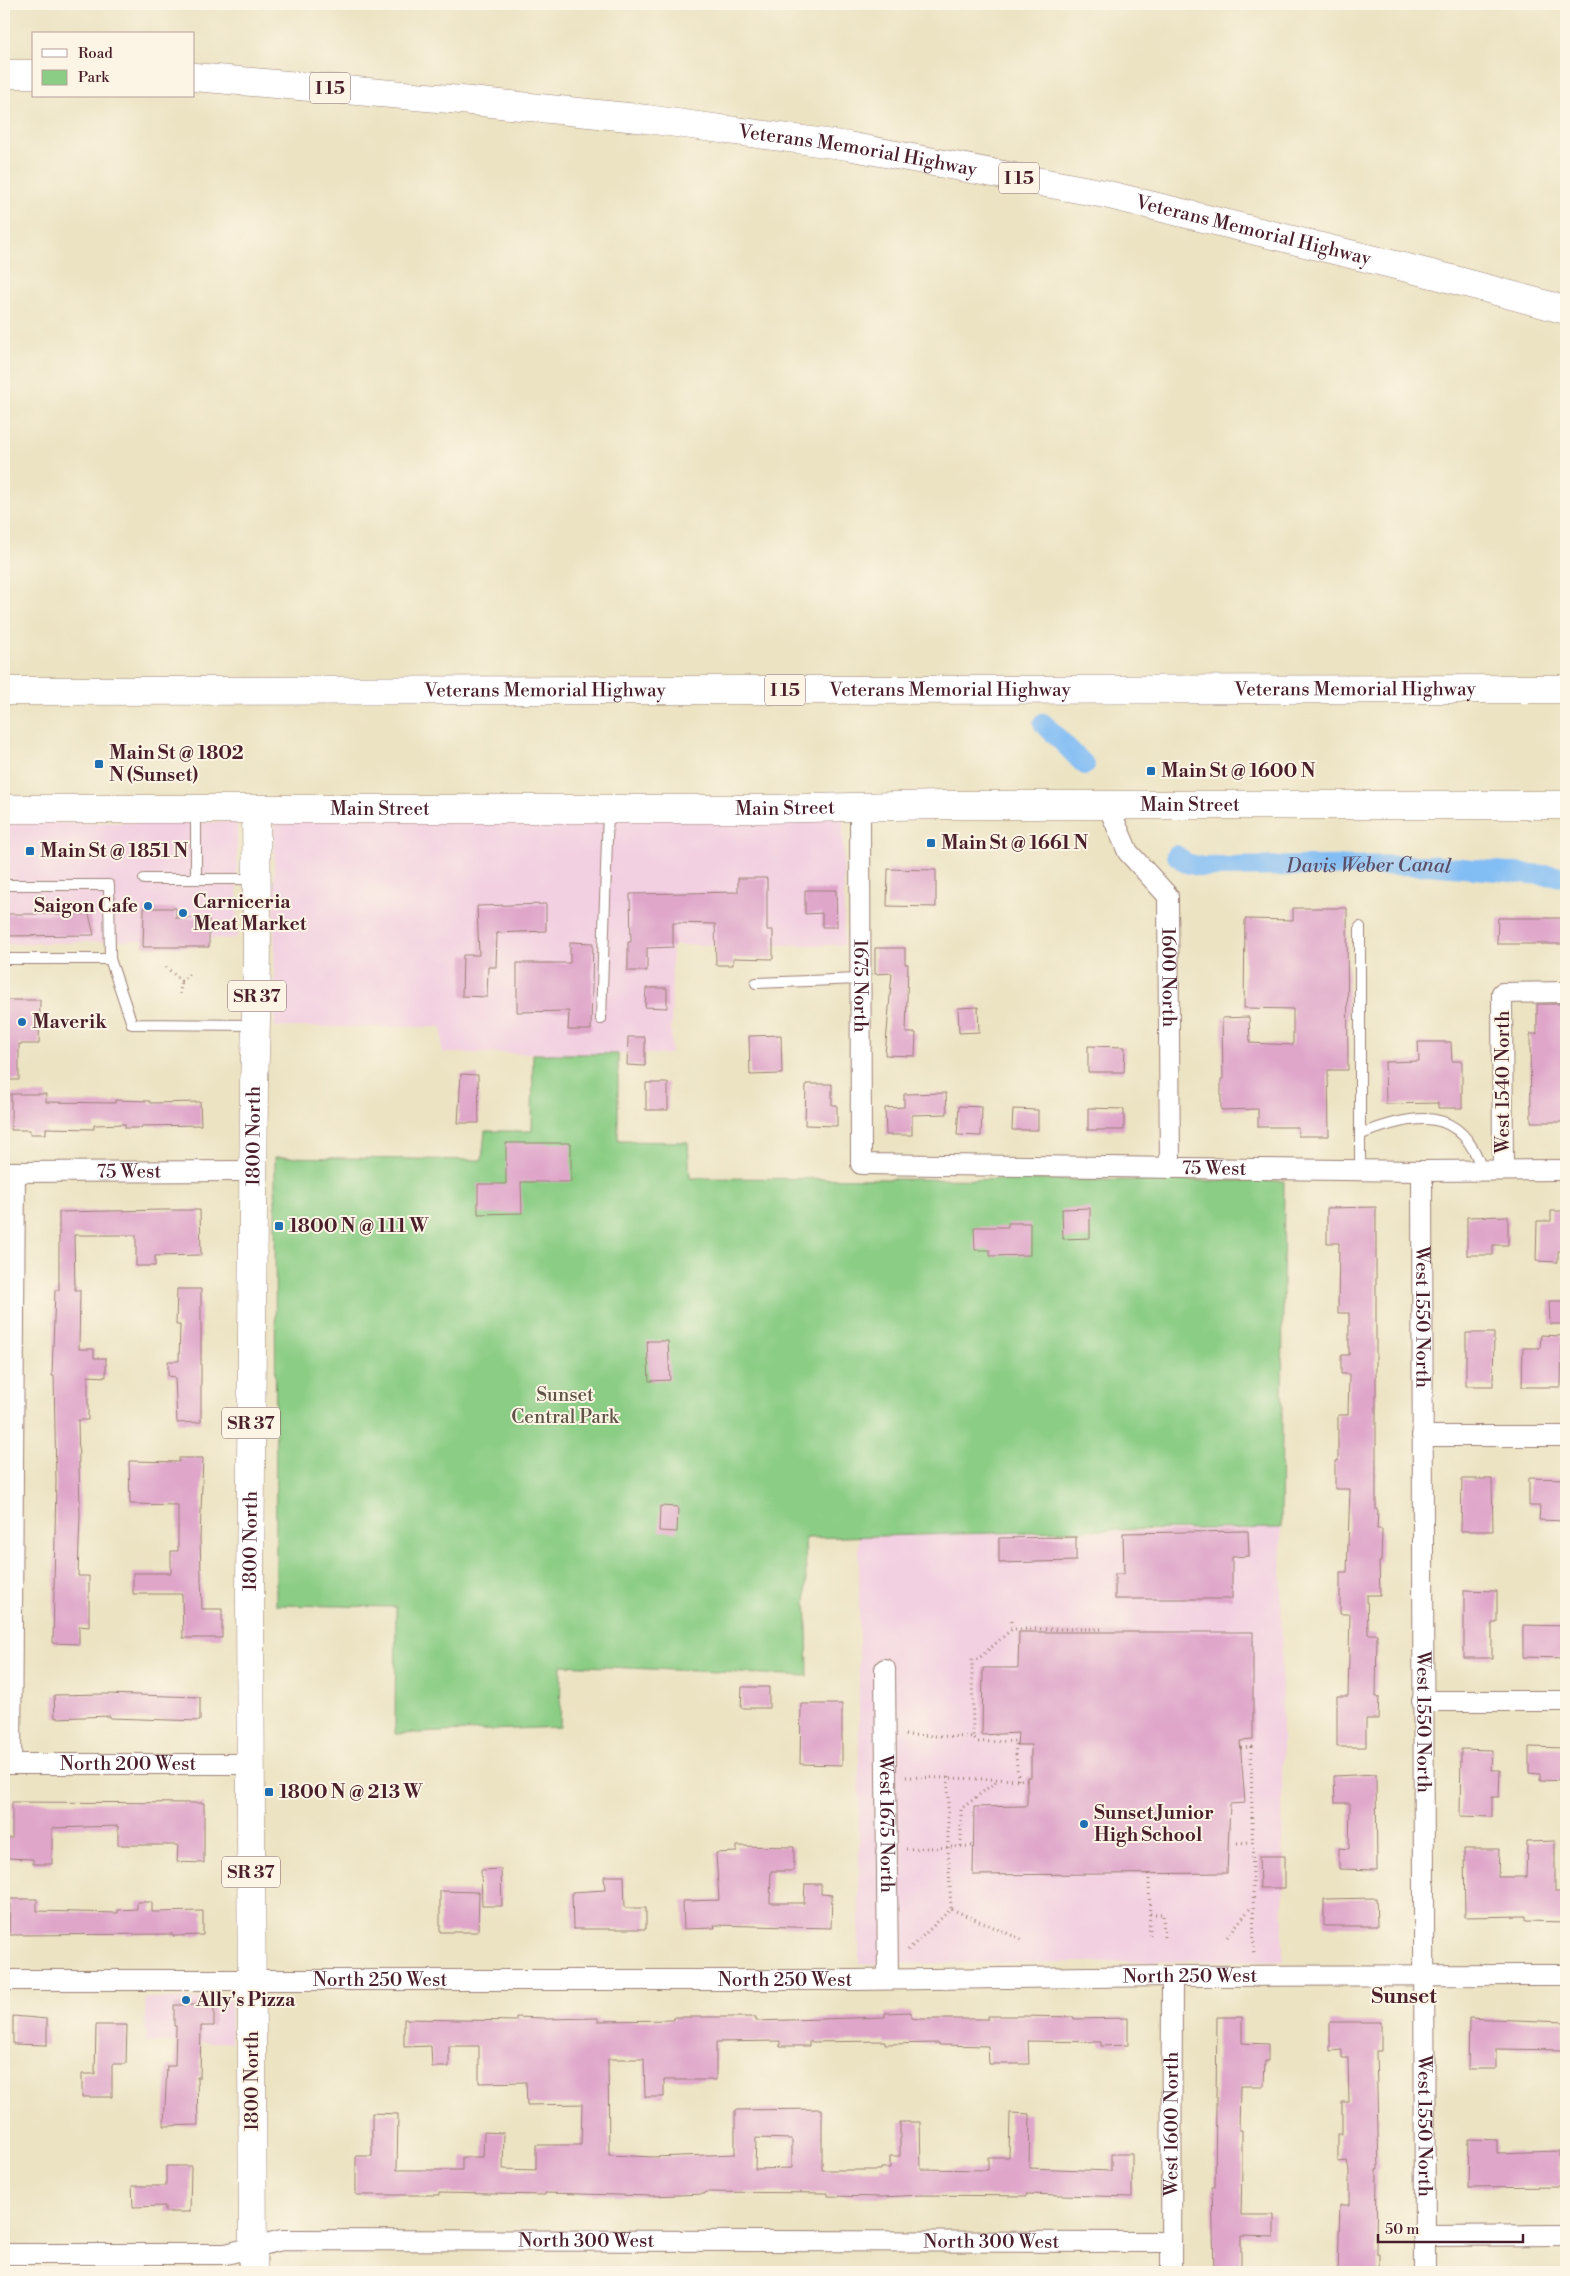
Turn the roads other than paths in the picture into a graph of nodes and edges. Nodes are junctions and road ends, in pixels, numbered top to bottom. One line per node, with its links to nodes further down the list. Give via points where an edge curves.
1 (4, 74): 2 (main road)
2 (32, 74)
3 (197, 77): 4 (main road, Veterans Memorial Highway / I 15, via 646,119 848,146 1086,190)
4 (1566, 310)
5 (1566, 689): 6 (main road, Veterans Memorial Highway / I 15)
6 (4, 691)
7 (1566, 805): 8 (main road, Main Street)
8 (1108, 806): 9 (main road, Main Street); 28 (street, 1600 North, via 1128,852 1168,896)
9 (860, 807): 11 (main road, Main Street); 21 (street, 1675 North)
10 (4, 809): 12 (main road, Main Street)
11 (608, 809): 13 (main road, Main Street); 24 (lane)
12 (196, 810): 13 (main road, Main Street); 15 (lane)
13 (256, 810): 16 (main road, 1800 North / SR 37)
14 (144, 880): 15 (lane)
15 (196, 880): 16 (lane)
16 (257, 880): 25 (main road, 1800 North / SR 37)
17 (4, 885): 20 (lane, via 109,885)
18 (1360, 927): 26 (lane)
19 (4, 958): 20 (lane)
20 (110, 959): 25 (lane, via 132,1024)
21 (860, 979): 22 (lane); 27 (street, 1675 North)
22 (756, 982)
23 (1566, 992): 31 (street, West 1540 North, via 1502,993)
24 (601, 1019)
25 (257, 1025): 33 (main road, 1800 North / SR 37)
26 (1361, 1134): 29 (lane); 30 (lane, via 1394,1122 1436,1120 1456,1127 1464,1134 1476,1152)
27 (861, 1164): 28 (street, 75 West)
28 (1170, 1168): 29 (street, 75 West)
29 (1360, 1170): 34 (street, 75 West)
30 (1482, 1170): 31 (street, 75 West); 34 (street, 75 West)
31 (1503, 1170): 32 (street, 75 West)
32 (1566, 1170)
33 (253, 1171): 35 (street, 75 West); 42 (main road, 1800 North / SR 37)
34 (1422, 1171): 36 (street, West 1550 North)
35 (10, 1172): 41 (street)
36 (1422, 1436): 37 (street); 39 (street, West 1550 North)
37 (1566, 1436)
38 (885, 1669): 46 (street, West 1675 North)
39 (1422, 1701): 40 (street); 45 (street, West 1550 North)
40 (1566, 1702)
41 (8, 1764): 42 (street, North 200 West)
42 (251, 1764): 48 (main road, 1800 North / SR 37)
43 (1566, 1975): 45 (street, North 250 West)
44 (1172, 1976): 45 (street, North 250 West); 46 (street, North 250 West); 51 (street, West 1600 North)
45 (1424, 1976): 50 (street, West 1550 North)
46 (888, 1979): 48 (street, North 250 West)
47 (4, 1980): 48 (street, North 250 West)
48 (252, 1980): 53 (main road, 1800 North / SR 37)
49 (1566, 2235): 50 (street)
50 (1424, 2236): 55 (street, West 1550 North)
51 (1171, 2242): 53 (street, North 300 West, via 282,2240); 54 (street, West 1600 North)
52 (4, 2254): 53 (street, North 300 West, via 226,2254)
53 (253, 2260)
54 (1171, 2272)
55 (1424, 2272)

